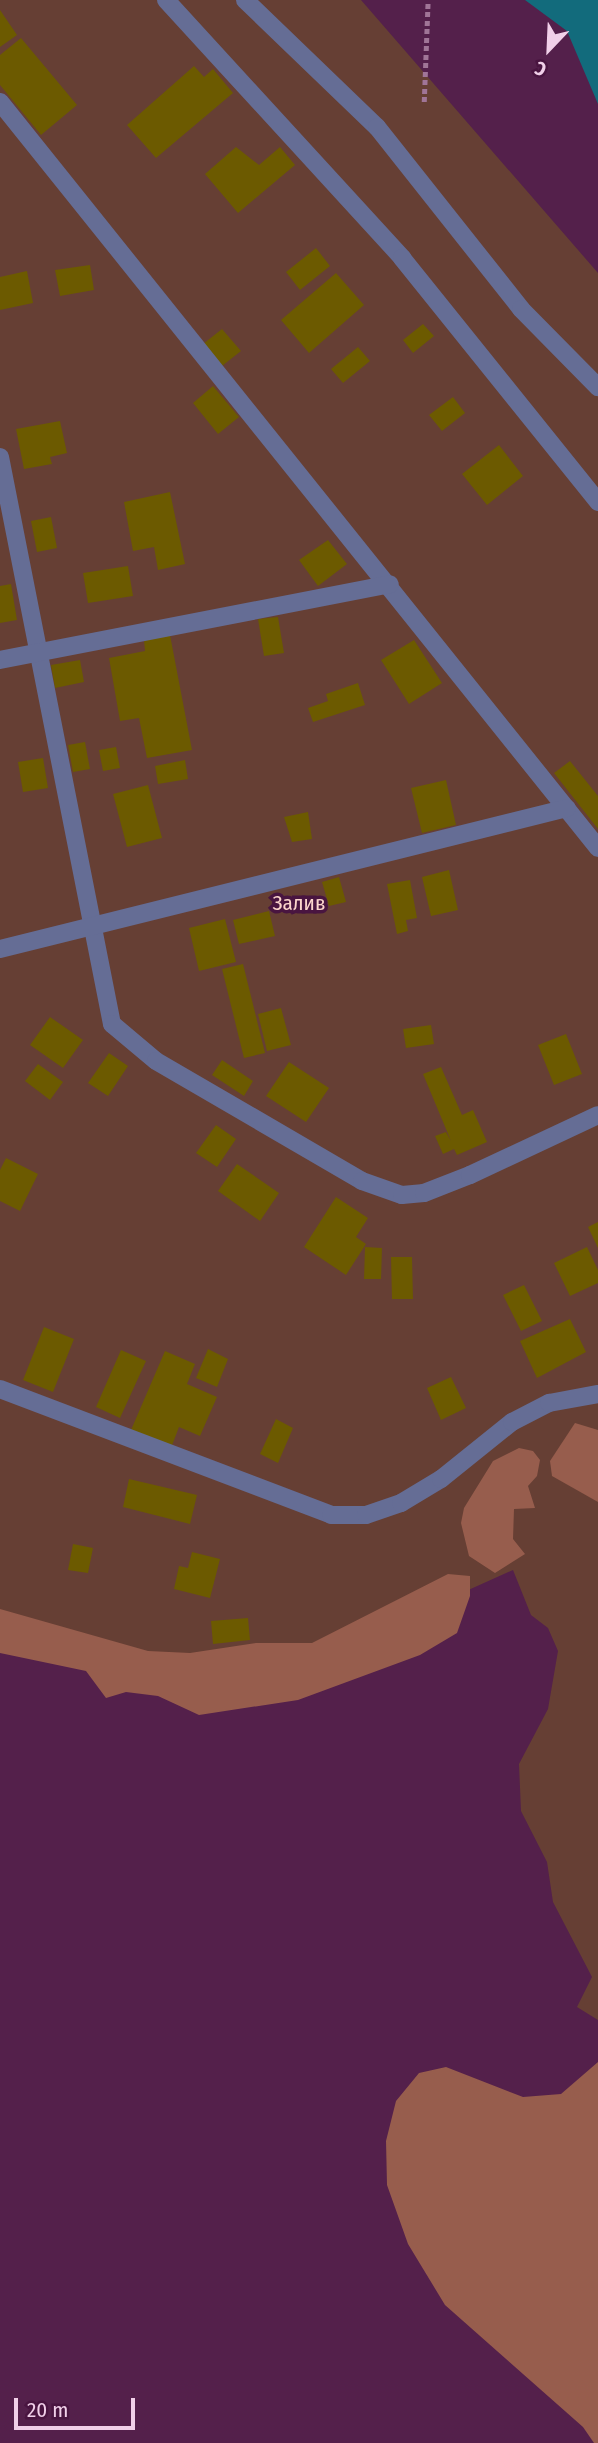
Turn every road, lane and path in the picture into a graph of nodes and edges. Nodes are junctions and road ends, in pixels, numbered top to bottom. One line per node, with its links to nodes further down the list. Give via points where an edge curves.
1 (166, 0): 8 (lane, via 402,258)
2 (245, 0): 6 (lane, via 377,127 522,309)
3 (428, 0): 5 (path)
4 (0, 102): 9 (lane)
5 (425, 102)
6 (598, 387)
7 (0, 457): 10 (lane)
8 (598, 502)
9 (390, 584): 10 (lane); 12 (lane)
10 (37, 652): 11 (lane); 14 (lane)
11 (0, 660)
12 (567, 808): 13 (lane); 14 (lane)
13 (598, 848)
14 (92, 925): 15 (lane); 16 (lane, via 112,1024 156,1061 362,1181 402,1195 424,1193)
15 (0, 949)
16 (598, 1115)
17 (0, 1389): 18 (lane, via 331,1515 366,1515 401,1503 441,1479 512,1422 549,1403)
18 (598, 1394)

